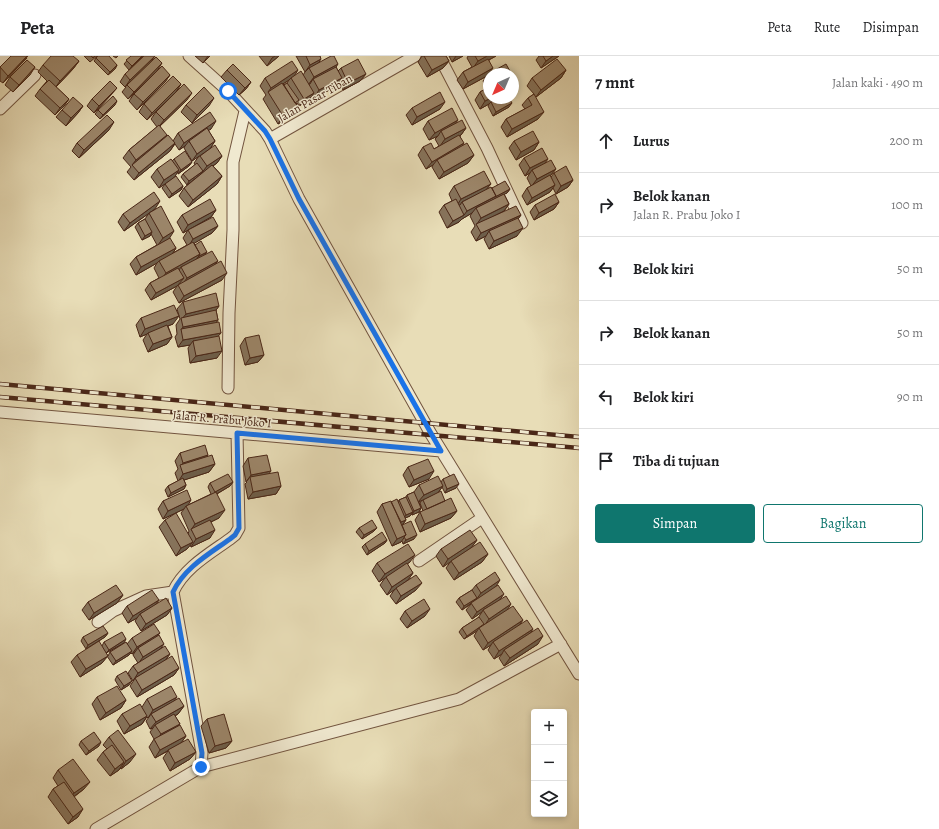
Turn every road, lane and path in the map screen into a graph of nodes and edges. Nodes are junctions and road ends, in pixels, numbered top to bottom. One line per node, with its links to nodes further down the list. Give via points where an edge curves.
1 (7, 56): 5 (street)
2 (189, 56): 8 (street, via 228,91)
3 (415, 56): 9 (street, Jalan Pasar Tiban)
4 (439, 56): 10 (street, via 487,148)
5 (0, 65)
6 (35, 75): 7 (street)
7 (0, 109)
8 (249, 115): 9 (street); 11 (street, via 233,162)
9 (267, 135): 14 (street, via 299,199)
10 (522, 223)
11 (228, 388)
12 (0, 412): 13 (street, Jalan R. Prabu Joko I)
13 (237, 433): 14 (street, Jalan R. Prabu Joko I); 17 (street, via 239,528 235,535 195,564 178,582)
14 (441, 451): 15 (street)
15 (482, 518): 16 (street); 19 (street)
16 (419, 560)
17 (173, 592): 18 (street, via 146,596 113,611); 21 (street, via 202,753)
18 (98, 622)
19 (561, 644): 20 (street); 21 (street, via 458,699)
20 (579, 674)
21 (201, 767): 22 (street)
22 (96, 829)

